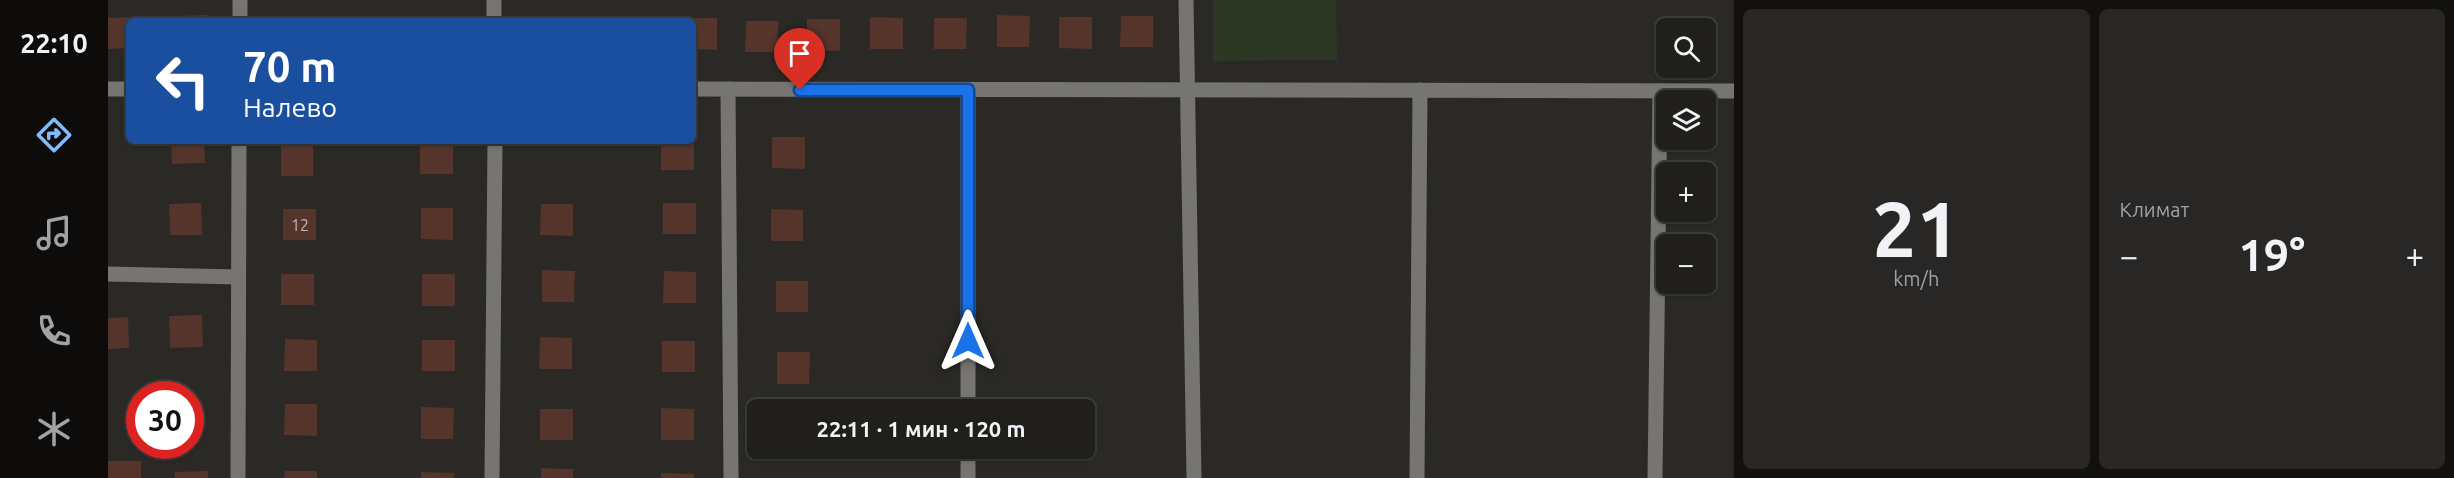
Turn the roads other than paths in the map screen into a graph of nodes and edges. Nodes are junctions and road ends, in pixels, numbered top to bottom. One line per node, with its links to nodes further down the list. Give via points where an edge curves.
1 (240, 0): 4 (street)
2 (494, 0): 5 (street)
3 (1186, 0): 11 (street)
4 (240, 18)
5 (494, 18)
6 (108, 89): 7 (street)
7 (126, 89)
8 (696, 89): 9 (street)
9 (728, 89): 10 (street); 25 (street)
10 (968, 90): 11 (street); 21 (street)
11 (1185, 90): 12 (street); 27 (street)
12 (1420, 90): 13 (street); 28 (street)
13 (1656, 91)
14 (1716, 91): 15 (street)
15 (1734, 91)
16 (239, 144): 20 (street)
17 (495, 144): 24 (street)
18 (1659, 150): 29 (street)
19 (108, 274): 20 (street)
20 (238, 277): 23 (street)
21 (968, 399)
22 (968, 459): 26 (street)
23 (238, 478)
24 (492, 478)
25 (731, 478)
26 (968, 478)
27 (1194, 478)
28 (1417, 478)
29 (1655, 478)

